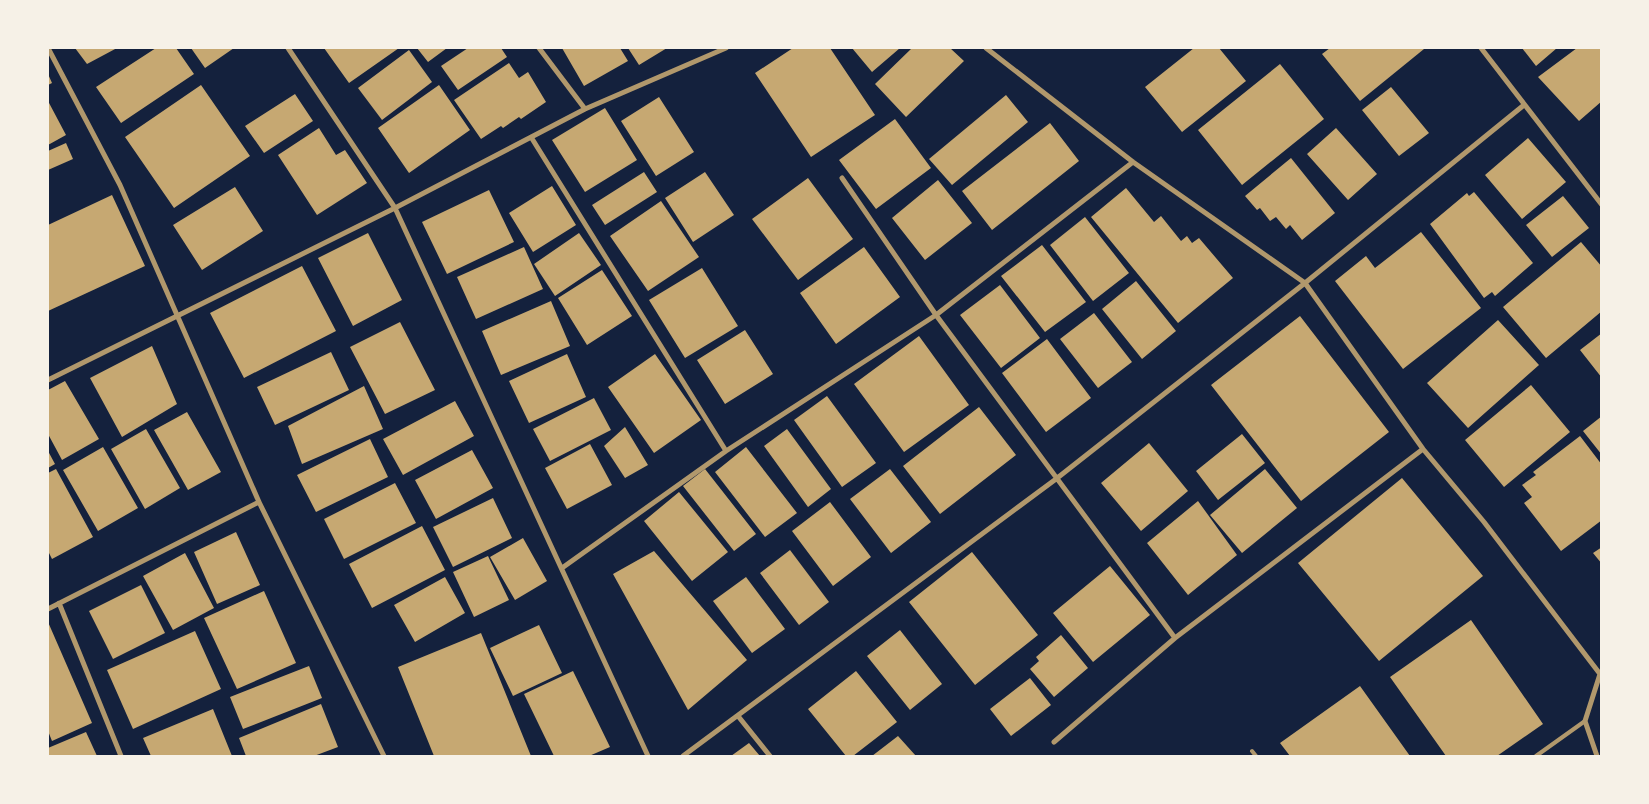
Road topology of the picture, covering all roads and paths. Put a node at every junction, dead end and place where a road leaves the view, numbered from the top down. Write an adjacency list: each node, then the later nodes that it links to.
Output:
1 (48, 48): 16 (street)
2 (288, 48): 13 (street)
3 (539, 48): 8 (street)
4 (726, 48): 8 (street)
5 (986, 48): 10 (street)
6 (1481, 48): 7 (street)
7 (1524, 105): 12 (street); 14 (street)
8 (585, 109): 9 (street)
9 (531, 137): 13 (street); 19 (street)
10 (1133, 162): 14 (street); 15 (street)
11 (842, 178): 15 (street)
12 (1602, 205)
13 (394, 208): 16 (street); 22 (street)
14 (1305, 283): 18 (street); 20 (street)
15 (936, 315): 19 (street); 20 (street)
16 (179, 316): 17 (street); 21 (street)
17 (48, 380)
18 (1424, 449): 25 (street); 26 (street)
19 (726, 451): 22 (street)
20 (1056, 479): 25 (street); 27 (street)
21 (259, 502): 23 (street); 32 (street)
22 (562, 568): 33 (street)
23 (60, 603): 24 (street); 31 (street)
24 (48, 609)
25 (1175, 638): 29 (street)
26 (1601, 672): 28 (street)
27 (738, 716): 34 (street); 35 (street)
28 (1585, 721): 37 (lane); 38 (street)
29 (1054, 742)
30 (1252, 750): 36 (lane)
31 (121, 756)
32 (384, 756)
33 (648, 756)
34 (683, 756)
35 (770, 756)
36 (1256, 756)
37 (1536, 756)
38 (1597, 756)

